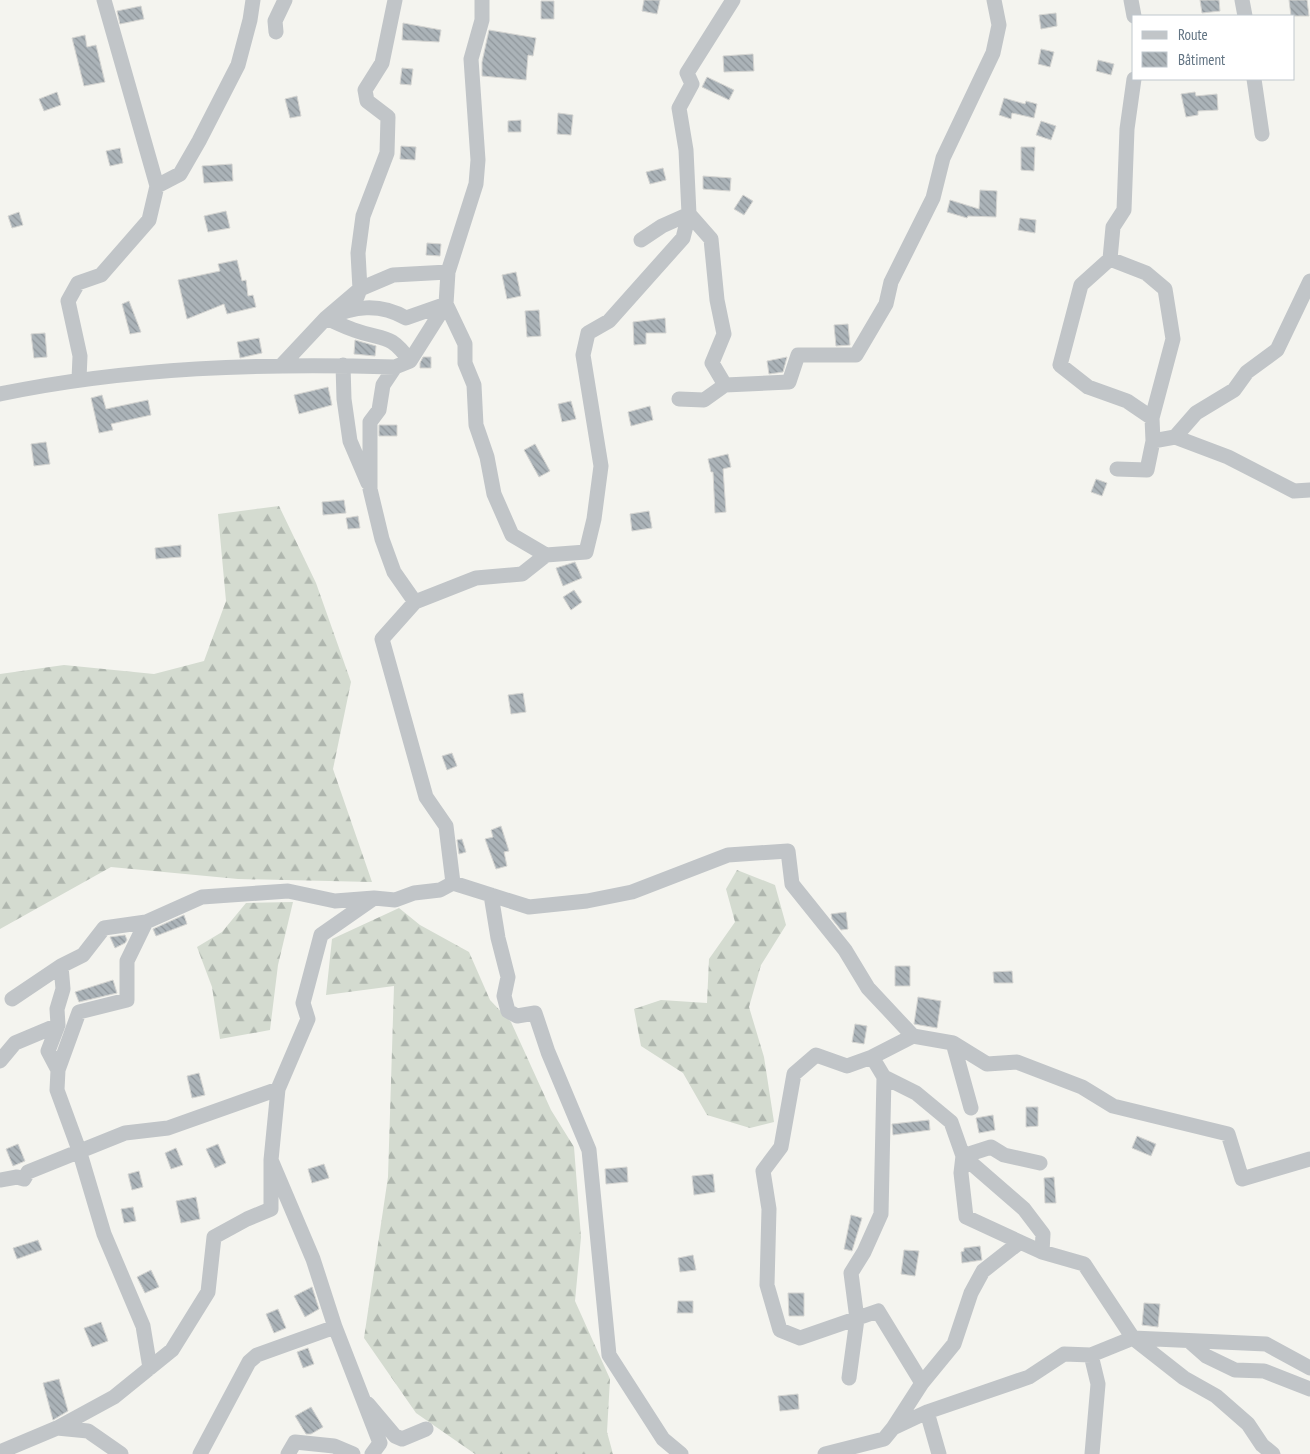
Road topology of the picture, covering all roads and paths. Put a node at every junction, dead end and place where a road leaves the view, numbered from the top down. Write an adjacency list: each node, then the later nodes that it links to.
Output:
1 (104, 0): 16 (street)
2 (252, 0): 16 (street)
3 (285, 0): 12 (street)
4 (395, 0): 22 (street)
5 (482, 0): 20 (street)
6 (733, 0): 17 (street)
7 (994, 0): 31 (street)
8 (1131, 0): 10 (street)
9 (1242, 0): 11 (street)
10 (1134, 15)
11 (1245, 15)
12 (276, 32)
13 (1134, 80): 19 (street)
14 (1254, 80): 15 (street)
15 (1262, 134)
16 (157, 186): 30 (street)
17 (689, 214): 18 (street); 31 (street); 40 (street)
18 (641, 240)
19 (1110, 259): 34 (street); 34 (street)
20 (448, 272): 22 (street); 23 (street)
21 (1310, 280): 35 (street)
22 (360, 289): 24 (street); 25 (street)
23 (446, 304): 24 (street); 26 (street); 40 (street)
24 (352, 308): 25 (street)
25 (326, 318): 26 (street); 28 (street)
26 (410, 361): 29 (street)
27 (343, 365): 28 (street); 29 (street); 38 (street)
28 (281, 366): 30 (street)
29 (395, 367): 38 (street)
30 (80, 379): 32 (street)
31 (725, 385): 33 (street)
32 (0, 394)
33 (679, 399)
34 (1152, 418): 36 (street)
35 (1175, 437): 36 (street); 39 (street)
36 (1153, 441): 37 (street)
37 (1117, 469)
38 (370, 489): 41 (street)
39 (1310, 490)
40 (546, 555): 41 (street)
41 (415, 602): 42 (street)
42 (453, 883): 43 (street); 44 (street)
43 (491, 895): 49 (street); 86 (street)
44 (374, 898): 45 (street); 55 (street)
45 (146, 922): 46 (street); 53 (street)
46 (61, 966): 47 (street); 48 (street)
47 (12, 999)
48 (58, 1025): 52 (street); 53 (street)
49 (913, 1036): 50 (street); 51 (street)
50 (953, 1044): 56 (street); 59 (street)
51 (872, 1057): 54 (street); 65 (street)
52 (0, 1061)
53 (58, 1070): 57 (street)
54 (884, 1077): 58 (street); 65 (street)
55 (278, 1089): 57 (street); 60 (street)
56 (971, 1108)
57 (79, 1150): 62 (street); 70 (street)
58 (963, 1156): 61 (street); 63 (street); 64 (street)
59 (1310, 1159)
60 (271, 1160): 66 (street); 70 (street)
61 (1040, 1163)
62 (0, 1180)
63 (1020, 1242): 64 (street); 73 (street)
64 (1042, 1252): 67 (street)
65 (857, 1319): 72 (street); 73 (street)
66 (335, 1327): 75 (street); 82 (street)
67 (1133, 1338): 68 (street); 69 (street); 90 (street)
68 (1189, 1341): 71 (street); 74 (street)
69 (1091, 1355): 76 (street); 89 (street)
70 (150, 1368): 77 (street)
71 (1310, 1368)
72 (850, 1378)
73 (922, 1383): 78 (street)
74 (1310, 1390)
75 (363, 1398): 79 (street); 85 (street)
76 (927, 1412): 78 (street); 88 (street)
77 (57, 1428): 80 (street); 81 (street)
78 (893, 1428): 87 (street)
79 (426, 1429)
80 (0, 1452)
81 (121, 1454)
82 (200, 1454)
83 (288, 1454): 84 (street)
84 (352, 1454)
85 (372, 1454)
86 (681, 1454)
87 (825, 1454)
88 (939, 1454)
89 (1092, 1454)
90 (1273, 1454)

